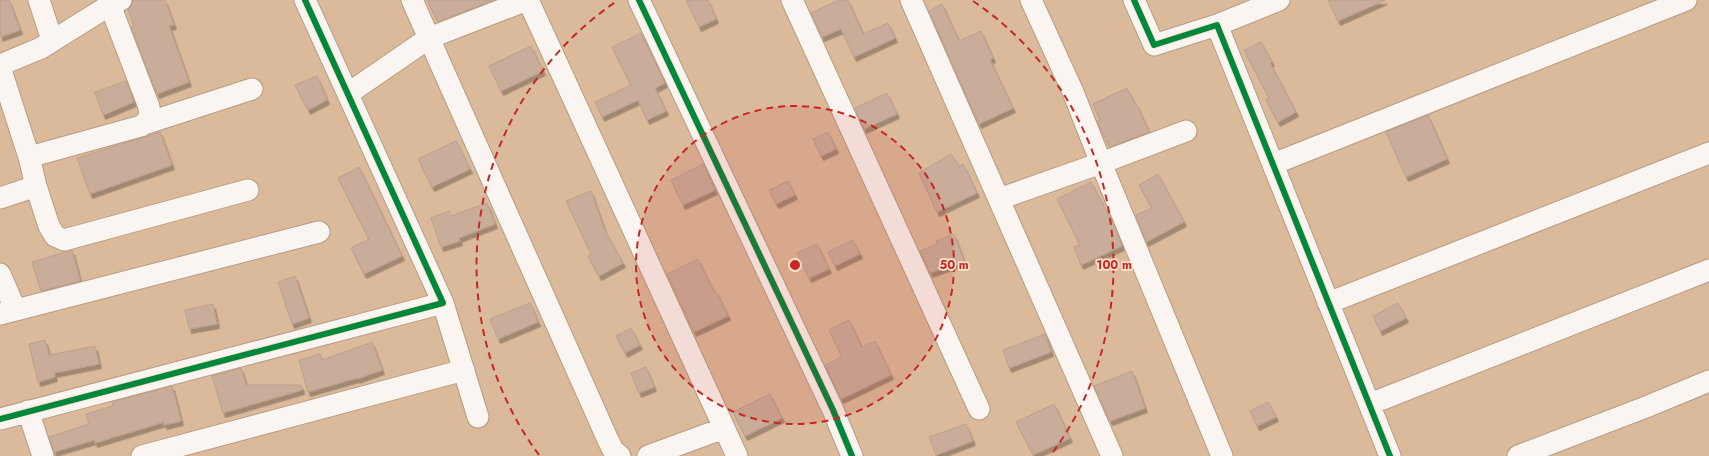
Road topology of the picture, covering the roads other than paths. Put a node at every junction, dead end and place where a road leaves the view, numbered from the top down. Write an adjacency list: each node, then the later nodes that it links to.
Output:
1 (39, 0): 15 (street)
2 (305, 0): 18 (street)
3 (412, 0): 14 (street)
4 (527, 0): 14 (street); 42 (street)
5 (639, 0): 48 (street)
6 (792, 0): 38 (street)
7 (911, 0): 28 (street)
8 (1031, 0): 23 (street)
9 (1134, 0): 13 (street)
10 (1279, 0): 13 (street)
11 (1686, 0): 24 (street)
12 (116, 2): 15 (street); 19 (street)
13 (1217, 25): 24 (street)
14 (429, 38): 18 (street); 45 (street)
15 (52, 40): 16 (street)
16 (0, 66): 22 (street)
17 (252, 89): 19 (street)
18 (349, 93): 33 (street)
19 (144, 124): 22 (street)
20 (1186, 131): 23 (street)
21 (1709, 153): 32 (street)
22 (29, 157): 25 (street)
23 (1101, 163): 28 (street); 50 (street)
24 (1273, 164): 32 (street)
25 (36, 186): 26 (street); 27 (street)
26 (248, 190)
27 (0, 198)
28 (1000, 199): 49 (street)
29 (319, 232): 34 (street)
30 (1709, 270): 37 (street)
31 (0, 274): 34 (street)
32 (1328, 302): 37 (street)
33 (443, 303): 35 (street); 39 (street)
34 (7, 311)
35 (464, 370): 40 (street); 44 (street)
36 (1709, 381): 52 (street)
37 (1370, 404): 51 (street)
38 (979, 409)
39 (28, 411): 41 (street); 43 (street)
40 (478, 416)
41 (0, 419)
42 (724, 428): 46 (street); 47 (street)
43 (44, 456)
44 (142, 456)
45 (620, 456)
46 (648, 456)
47 (737, 456)
48 (852, 456)
49 (1112, 456)
50 (1222, 456)
51 (1390, 456)
52 (1518, 456)

